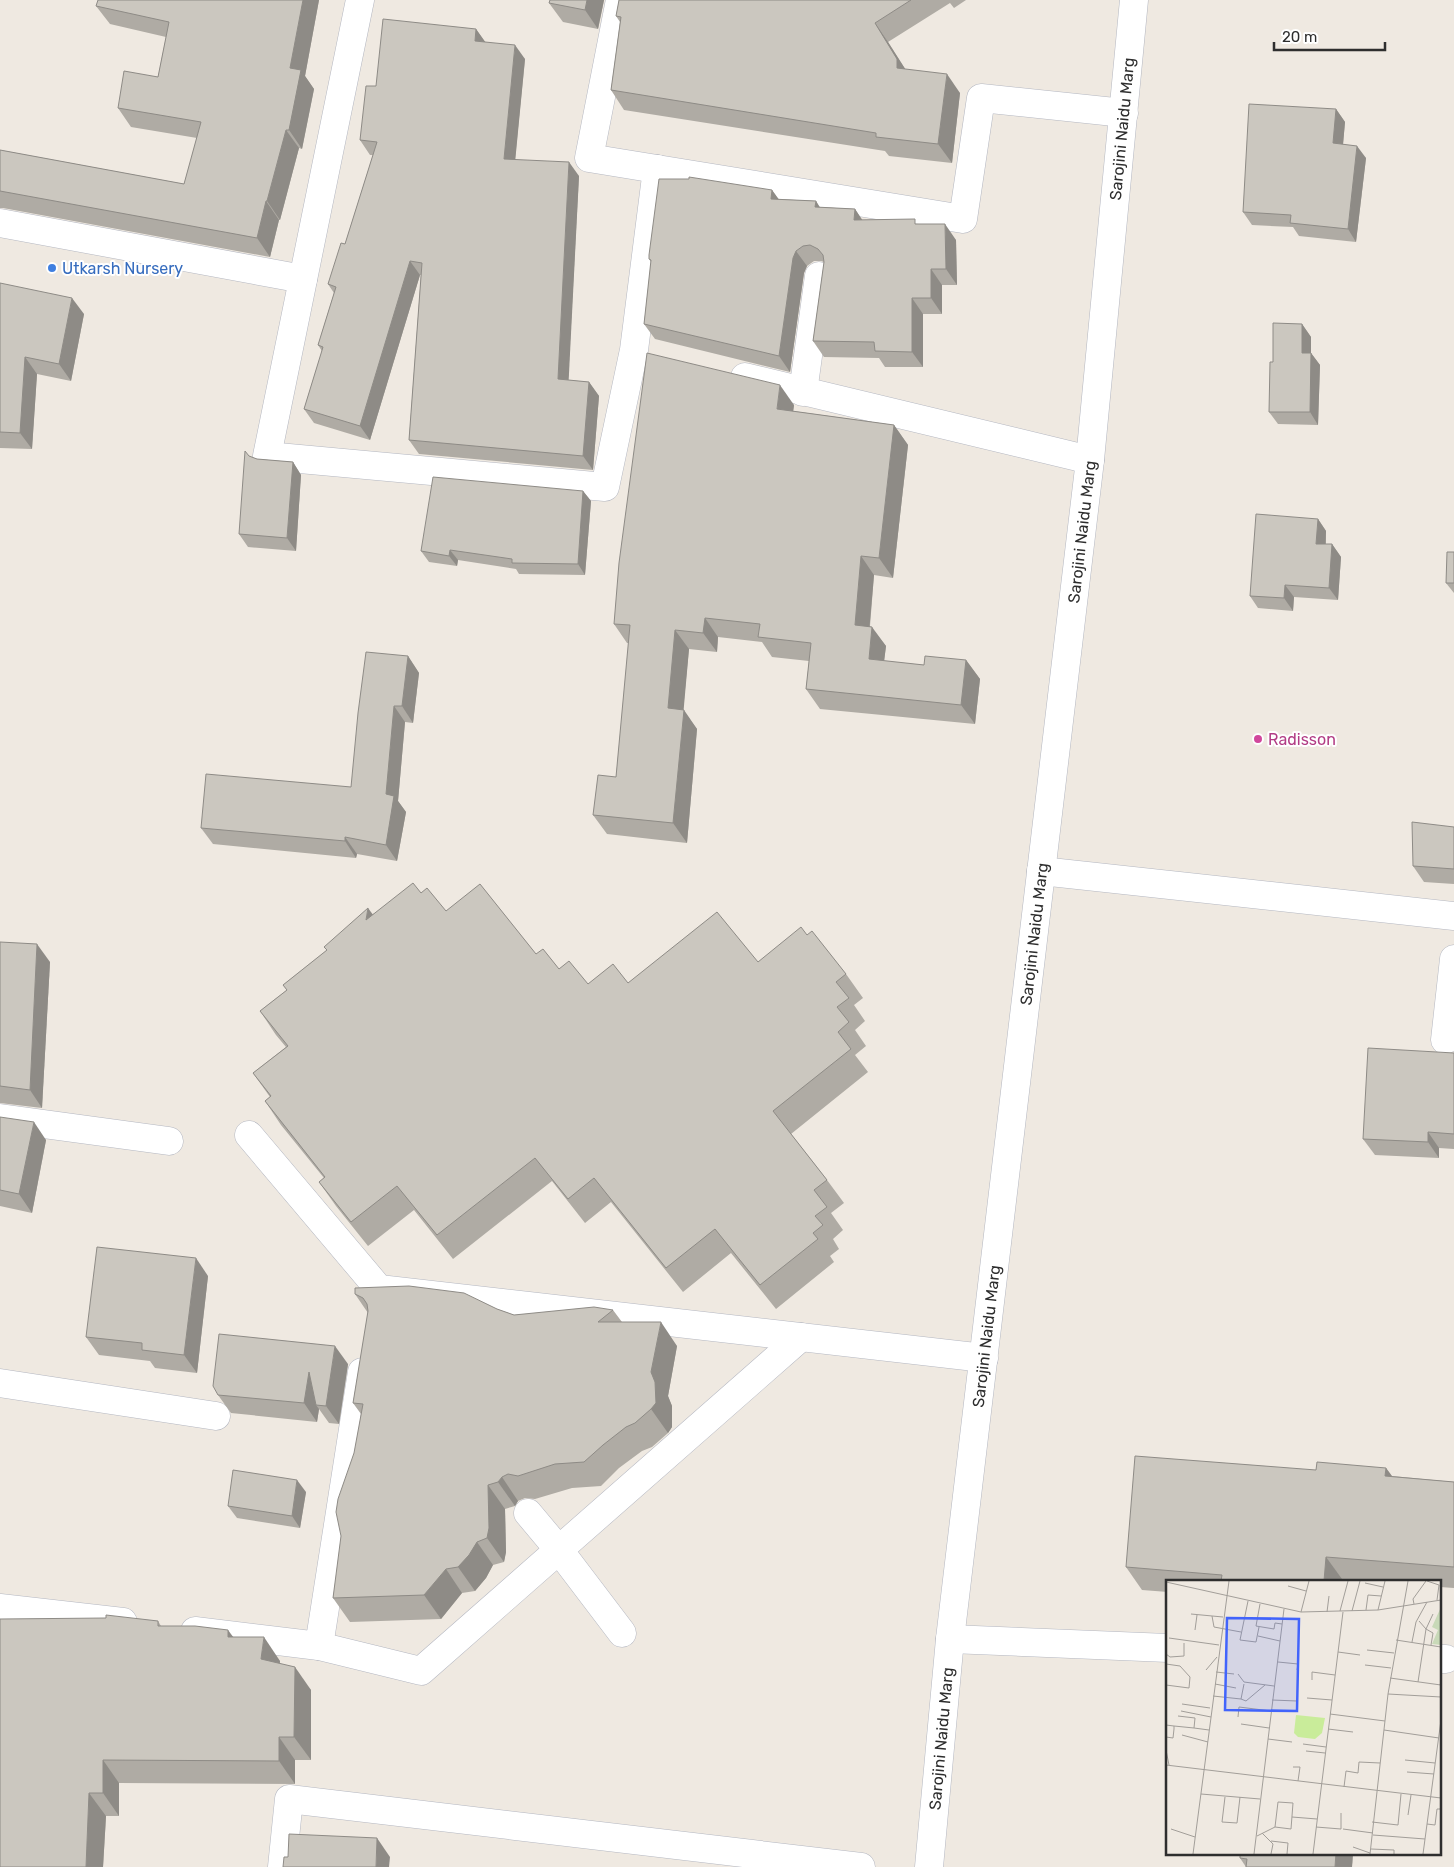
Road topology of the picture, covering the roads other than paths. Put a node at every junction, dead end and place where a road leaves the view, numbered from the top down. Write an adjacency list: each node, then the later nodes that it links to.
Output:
1 (360, 0): 8 (street)
2 (620, 0): 5 (street)
3 (1134, 0): 4 (street, Sarojini Naidu Marg)
4 (1124, 113): 5 (street); 13 (street, Sarojini Naidu Marg)
5 (658, 169): 9 (street)
6 (0, 223): 8 (street)
7 (819, 276): 12 (street)
8 (303, 279): 9 (street)
9 (634, 350): 10 (street)
10 (662, 357)
11 (718, 371): 12 (street)
12 (803, 392): 13 (street)
13 (1090, 460): 14 (street, Sarojini Naidu Marg)
14 (1041, 871): 15 (street); 23 (street, Sarojini Naidu Marg)
15 (1454, 916)
16 (1454, 959): 17 (street)
17 (1445, 1040)
18 (0, 1118): 20 (street)
19 (249, 1135): 21 (street)
20 (169, 1141)
21 (801, 1337): 23 (street); 27 (street)
22 (366, 1352): 33 (street)
23 (984, 1358): 32 (street, Sarojini Naidu Marg)
24 (0, 1383): 25 (street)
25 (216, 1416)
26 (528, 1513): 27 (street)
27 (559, 1550): 31 (street); 33 (street)
28 (0, 1608): 29 (street)
29 (145, 1625)
30 (174, 1628): 33 (street)
31 (622, 1633)
32 (950, 1639): 34 (street); 37 (street, Sarojini Naidu Marg)
33 (319, 1646)
34 (1166, 1648)
35 (282, 1867): 36 (street)
36 (861, 1867)
37 (929, 1867)

